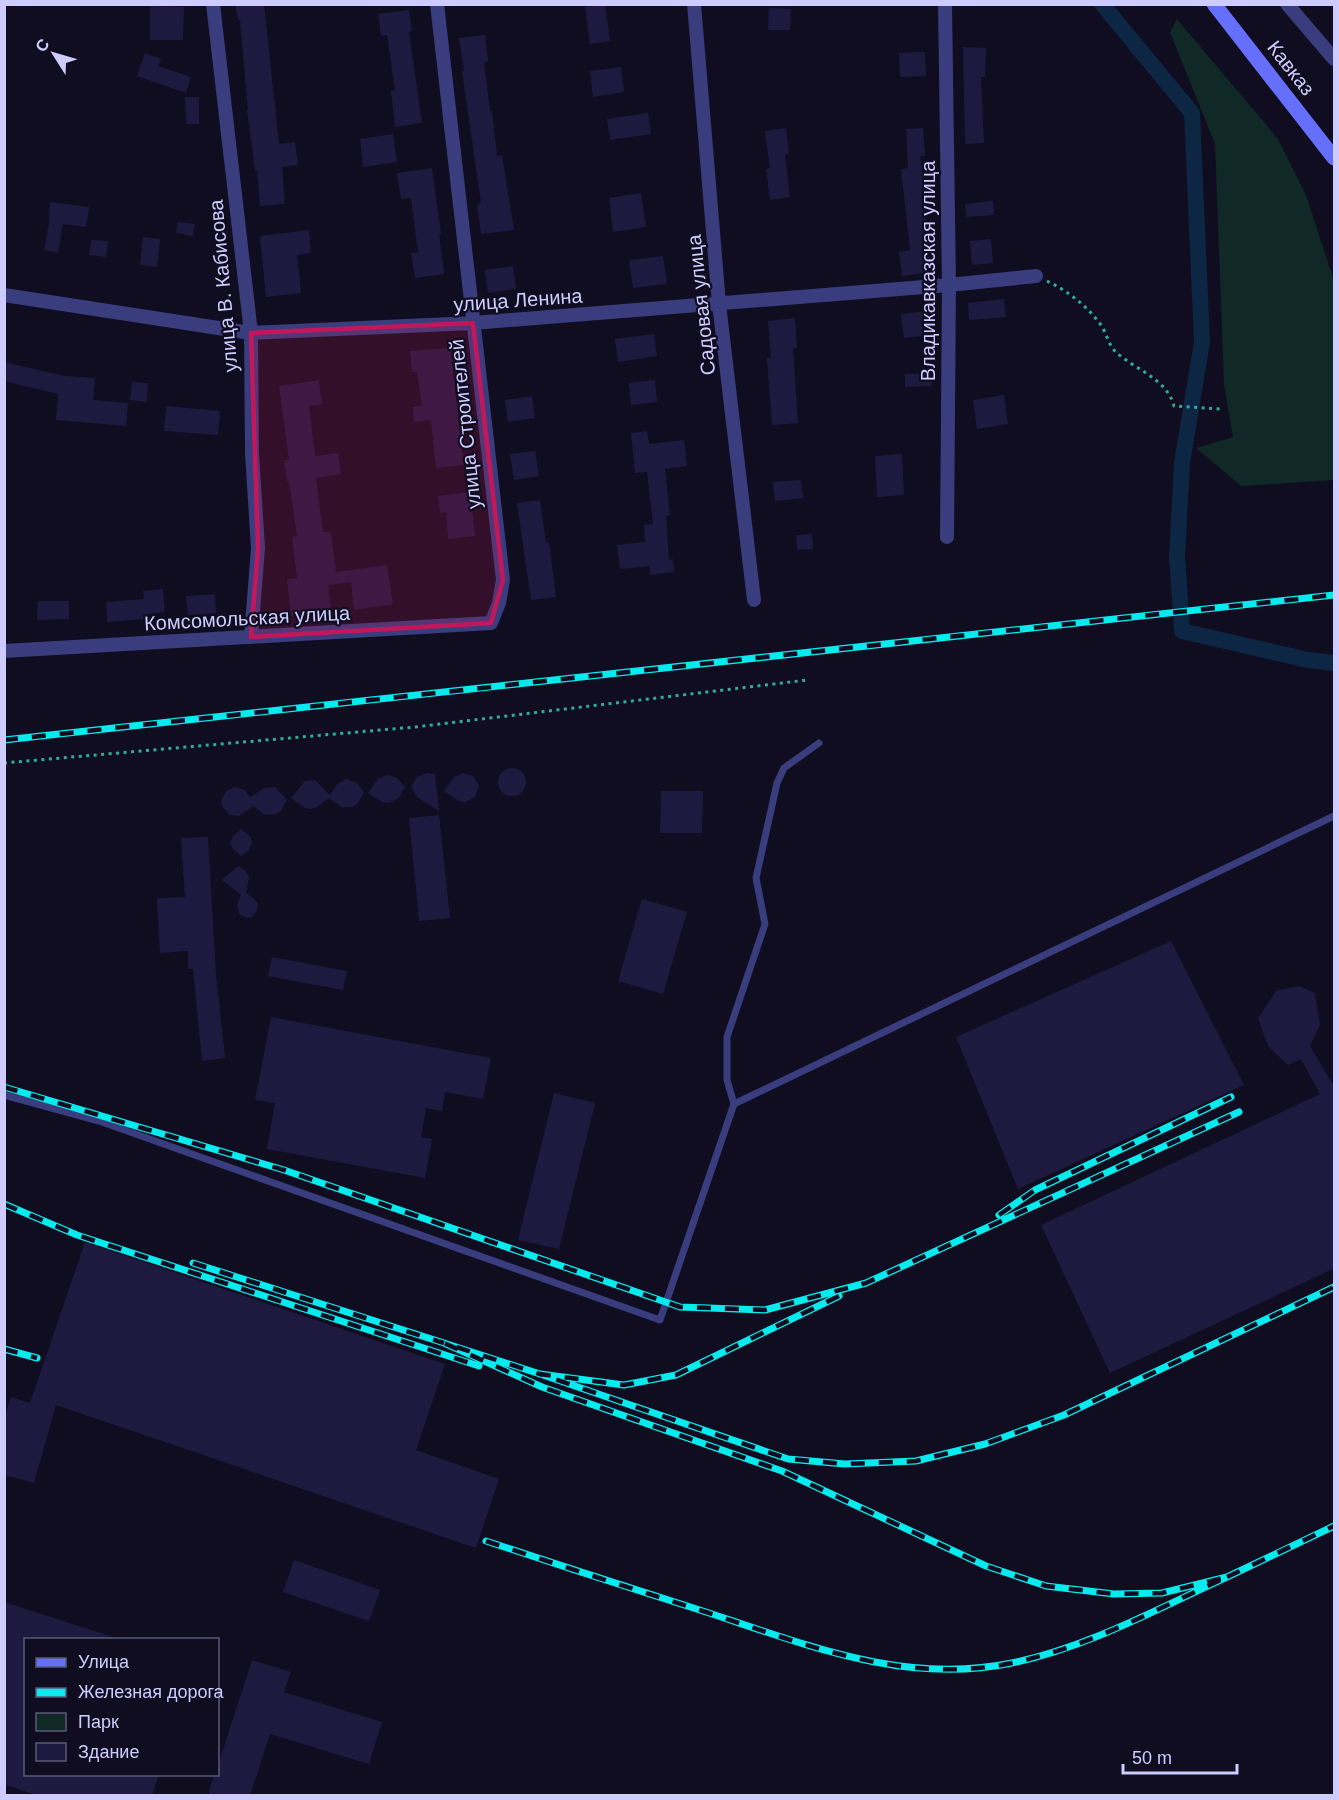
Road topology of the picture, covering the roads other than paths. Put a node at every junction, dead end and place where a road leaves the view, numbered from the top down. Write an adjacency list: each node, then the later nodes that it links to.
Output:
1 (213, 4): 14 (street, улица В. Кабисова)
2 (437, 4): 13 (street, улица Строителей)
3 (694, 4): 12 (street, Садовая улица)
4 (945, 4): 10 (street, Владикавказская улица)
5 (1214, 4): 8 (main road, Кавказ)
6 (1287, 4): 7 (street)
7 (1335, 59)
8 (1335, 158)
9 (1036, 276): 10 (street, улица Ленина)
10 (949, 285): 12 (street, улица Ленина); 15 (street, Владикавказская улица)
11 (4, 295): 14 (street, улица Ленина)
12 (719, 304): 13 (street, улица Ленина); 16 (street, Садовая улица)
13 (474, 323): 14 (street, улица Ленина); 17 (street, улица Строителей)
14 (251, 333): 18 (street, улица В. Кабисова)
15 (947, 537)
16 (754, 600)
17 (491, 623): 18 (street, Комсомольская улица)
18 (251, 637): 19 (street, Комсомольская улица)
19 (4, 651)
20 (819, 743): 23 (lane)
21 (1335, 816): 23 (lane)
22 (4, 1095): 23 (lane)
23 (734, 1104)

